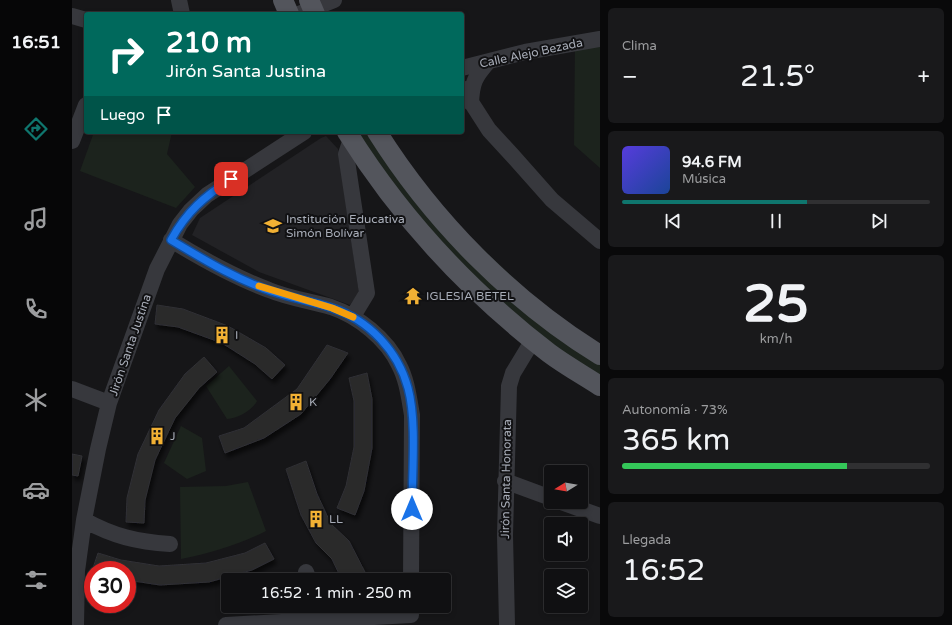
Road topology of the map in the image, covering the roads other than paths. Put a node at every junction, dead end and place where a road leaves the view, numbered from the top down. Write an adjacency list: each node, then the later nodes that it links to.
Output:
1 (178, 0): 5 (street)
2 (283, 0): 6 (main road)
3 (334, 0): 4 (street)
4 (309, 9)
5 (181, 12)
6 (288, 12)
7 (72, 16): 8 (street)
8 (84, 19)
9 (600, 39): 10 (street, Calle Alejo Bezada)
10 (488, 62): 11 (street, Calle Alejo Bezada); 13 (street)
11 (464, 68)
12 (464, 91): 13 (street)
13 (471, 103): 20 (street)
14 (84, 110): 18 (street)
15 (301, 134): 19 (street, Jirón Santa Justina)
16 (377, 134): 23 (main road)
17 (349, 135): 21 (street); 22 (main road)
18 (72, 141)
19 (171, 240): 21 (street); 26 (street, Jirón Santa Justina)
20 (600, 241)
21 (352, 316): 33 (street)
22 (533, 340): 24 (main road); 27 (street, Jirón Santa Honorata)
23 (600, 356)
24 (600, 386)
25 (72, 389): 26 (street)
26 (109, 403): 31 (street, Jirón Santa Justina)
27 (505, 481): 28 (street); 38 (street, Jirón Santa Honorata)
28 (544, 495)
29 (580, 509): 30 (street)
30 (600, 516)
31 (84, 520): 32 (street); 36 (street, Jirón Santa Justina)
32 (170, 544)
33 (411, 573)
34 (320, 613): 35 (street); 37 (street)
35 (411, 615)
36 (76, 625)
37 (226, 625)
38 (507, 625)

